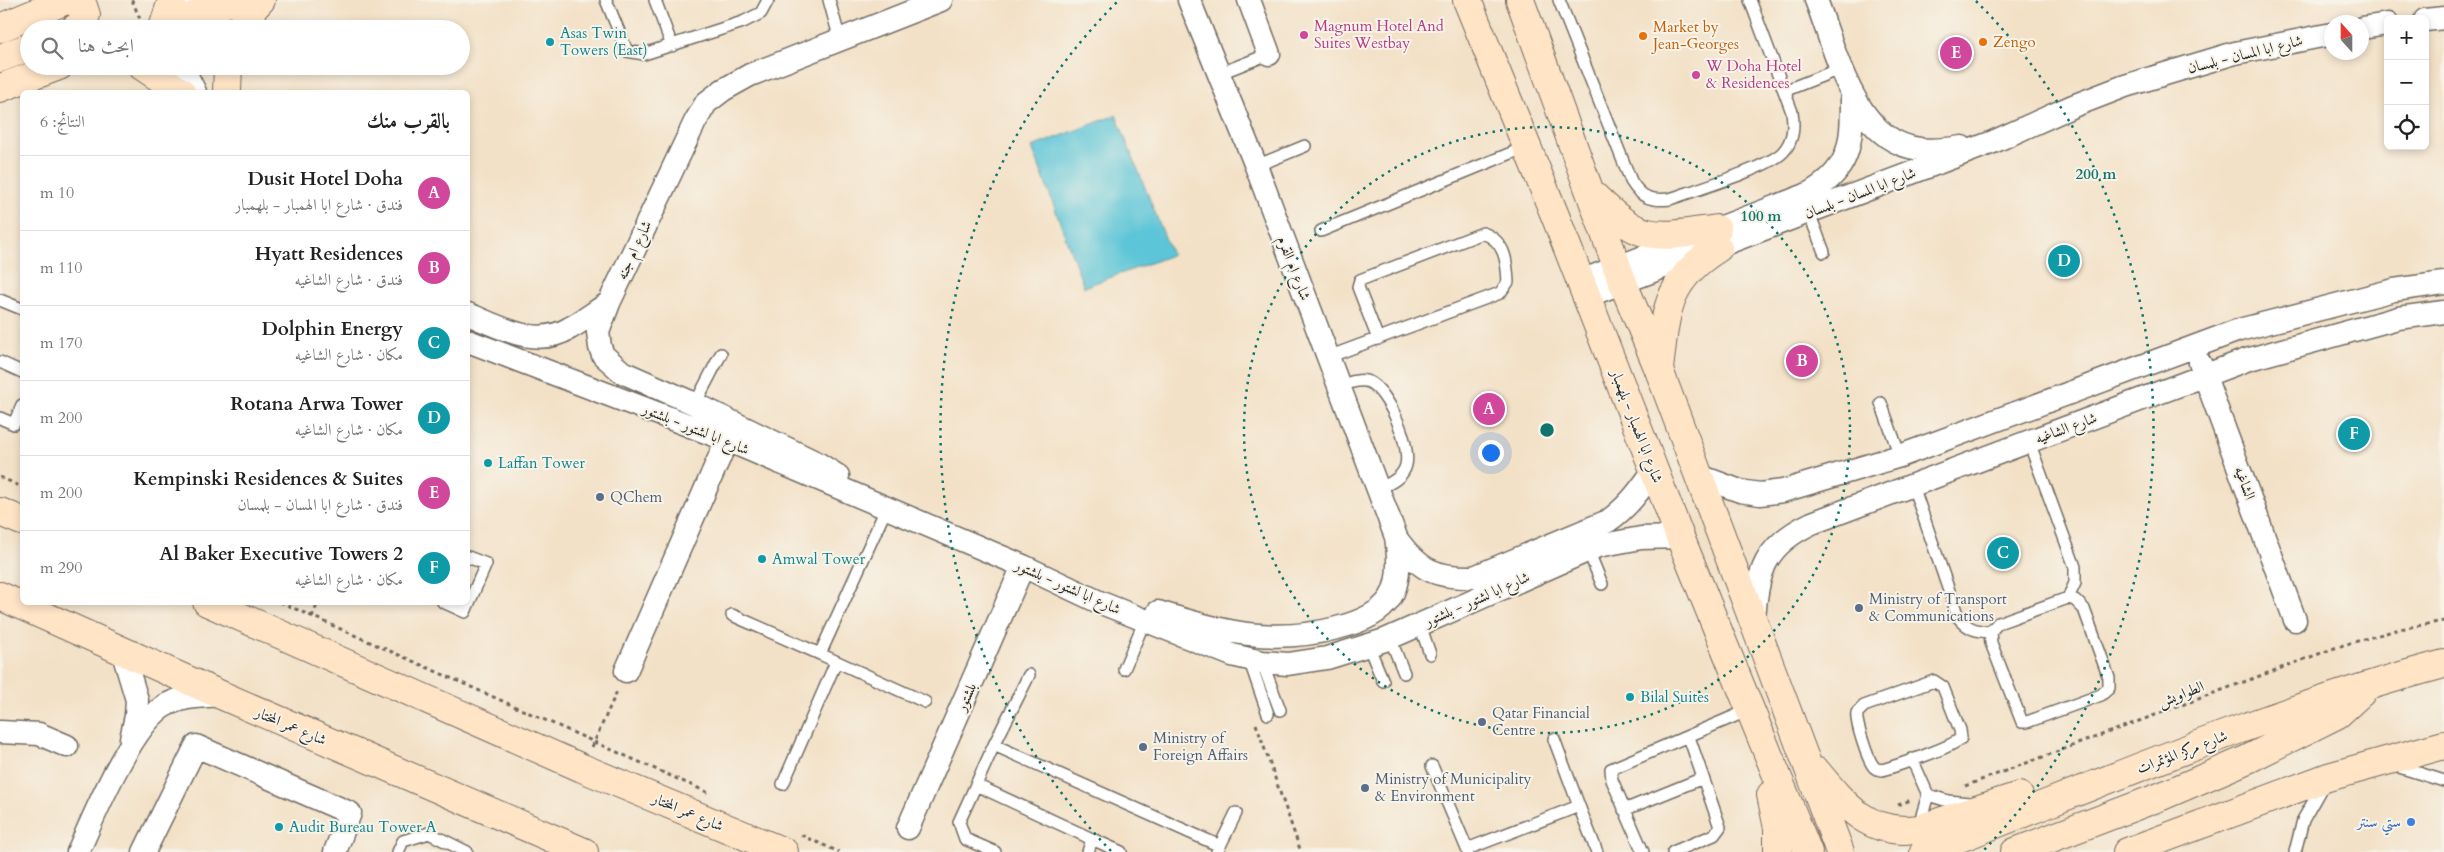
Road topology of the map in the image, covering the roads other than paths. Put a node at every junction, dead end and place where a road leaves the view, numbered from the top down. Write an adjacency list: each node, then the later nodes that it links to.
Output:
1 (66, 0): 27 (street)
2 (70, 0): 20 (street)
3 (172, 0): 21 (street)
4 (234, 0): 18 (street)
5 (261, 0): 23 (street)
6 (606, 0): 30 (lane)
7 (655, 0): 30 (lane)
8 (768, 0): 30 (lane)
9 (829, 0): 29 (lane)
10 (941, 0): 29 (street, شارع ام جنه)
11 (1189, 0): 35 (street, شارع ام القرم)
12 (1249, 0): 32 (street)
13 (1467, 0): 50 (street, شارع ابا الهمبار - بلهمبار)
14 (1520, 0): 52 (street)
15 (1559, 0): 46 (lane)
16 (1750, 0): 46 (lane)
17 (1816, 0): 34 (street, شارع ابا المسان - بلمسان)
18 (196, 15): 22 (street)
19 (2444, 18): 24 (street)
20 (84, 20)
21 (161, 20)
22 (180, 20)
23 (244, 20)
24 (2429, 20)
25 (2384, 25): 26 (street)
26 (2369, 27)
27 (0, 28)
28 (2324, 36): 48 (street, شارع ابا المسان - بلمسان)
29 (840, 40): 62 (street, شارع ام جنه)
30 (672, 46)
31 (20, 50): 33 (street)
32 (1269, 54): 35 (lane)
33 (0, 58)
34 (1842, 68): 46 (lane); 47 (street, شارع ابا المسان - بلمسان)
35 (1218, 74): 51 (street, شارع ام القرم)
36 (35, 75): 41 (street)
37 (156, 75): 42 (street)
38 (186, 75): 43 (street)
39 (219, 75): 44 (street)
40 (227, 75): 45 (street)
41 (0, 88)
42 (178, 90)
43 (193, 90)
44 (225, 90)
45 (226, 90)
46 (1784, 91)
47 (1852, 97): 48 (street, شارع ابا المسان - بلمسان); 55 (street, شارع ابا المسان - بلمسان)
48 (1993, 142): 53 (street, شارع ابا المسان - بلمسان)
49 (1305, 146): 51 (lane)
50 (1526, 147): 54 (lane); 59 (street, شارع ابا الهمبار - بلهمبار)
51 (1256, 166): 71 (street, شارع ام القرم)
52 (1589, 191): 55 (street); 57 (street)
53 (1809, 213): 55 (street, شارع ابا المسان - بلمسان); 56 (lane)
54 (1321, 231)
55 (1717, 238): 57 (street, شارع ابا المسان - بلمسان); 73 (street)
56 (1824, 252)
57 (1620, 275): 59 (street, شارع ابا المسان - بلمسان); 73 (street)
58 (2444, 283): 60 (street, شارع الشاغيه)
59 (1584, 289): 84 (street, شارع ابا الهمبار - بلهمبار)
60 (2382, 293): 66 (street); 69 (street, شارع الشاغيه)
61 (0, 300): 63 (lane)
62 (609, 303): 65 (street); 78 (street, شارع ام جنه)
63 (20, 309)
64 (2444, 312): 66 (street, شارع الشاغيه)
65 (470, 315)
66 (2388, 321): 75 (street, شارع الشاغيه)
67 (1378, 338): 67 (lane); 71 (lane)
68 (470, 342): 81 (street, شارع ابا لشتور - بلشتور)
69 (2194, 346): 75 (street, الشاغيه); 83 (street, شارع الشاغيه)
70 (721, 354): 78 (lane)
71 (1328, 357): 76 (street, شارع ام القرم)
72 (0, 362): 74 (lane)
73 (1659, 370): 85 (street)
74 (20, 371)
75 (2206, 376): 82 (street, شارع الشاغيه); 108 (street, الشاغيه)
76 (1339, 386): 87 (street, شارع ام القرم); 87 (lane)
77 (1881, 403): 83 (lane)
78 (695, 404): 88 (street, شارع ام جنه)
79 (20, 410): 80 (lane)
80 (0, 418)
81 (727, 440): 88 (street, شارع ابا لشتور - بلشتور); 121 (street)
82 (2029, 442): 86 (street, شارع الشاغيه); 98 (lane)
83 (1900, 456): 85 (street, شارع الشاغيه)
84 (1655, 470): 91 (street, شارع ام القرم); 92 (street, شارع ابا الهمبار - بلهمبار)
85 (1697, 475): 109 (street)
86 (1913, 486): 109 (street, شارع الشاغيه); 111 (lane)
87 (1378, 489): 91 (street, شارع ام القرم)
88 (879, 506): 95 (street, شارع ابا لشتور - بلشتور); 115 (lane)
89 (0, 512): 90 (street)
90 (20, 521)
91 (1396, 537): 100 (street, شارع ام القرم)
92 (1680, 537): 93 (street, شارع ابا لشتور - بلشتور); 129 (street, شارع ابا الهمبار - بلهمبار)
93 (1588, 550): 96 (lane); 110 (street, شارع ابا لشتور - بلشتور)
94 (470, 557): 99 (lane)
95 (1023, 566): 100 (street, شارع ابا لشتور - بلشتور); 154 (street, بلشتور)
96 (1602, 584)
97 (0, 596): 101 (street, شارع عمر المختار)
98 (2068, 598): 111 (lane); 111 (lane)
99 (470, 601)
100 (1099, 602): 107 (street, شارع ابا لشتور - بلشتور)
101 (20, 605)
102 (20, 605): 114 (street, شارع عمر المختار)
103 (214, 605): 165 (street, شارع عمر المختار)
104 (449, 605): 105 (lane)
105 (468, 605)
106 (732, 615): 115 (lane)
107 (1145, 620): 117 (street, شارع ابا لشتور - بلشتور); 120 (lane)
108 (2295, 620)
109 (1753, 624): 140 (street)
110 (1420, 625): 112 (street, شارع ابا لشتور - بلشتور); 116 (lane)
111 (1990, 632)
112 (1390, 638): 113 (street, شارع ابا لشتور - بلشتور); 122 (lane)
113 (1368, 645): 117 (street, شارع ابا لشتور - بلشتور); 124 (lane)
114 (122, 650): 126 (street, شارع عمر المختار); 134 (street)
115 (820, 654): 118 (lane)
116 (1430, 654)
117 (1255, 660): 128 (lane); 130 (lane)
118 (836, 662): 127 (lane); 147 (lane)
119 (2444, 664): 125 (street, شارع مركز المؤتمرات)
120 (1124, 669)
121 (626, 672)
122 (1404, 673)
123 (1029, 675): 136 (lane)
124 (1383, 681)
125 (2371, 683): 138 (street, شارع مركز المؤتمرات); 175 (street)
126 (221, 695): 134 (street); 164 (street, شارع عمر المختار)
127 (925, 702)
128 (1280, 710)
129 (1750, 710): 132 (lane); 143 (street, شارع ابا الهمبار - بلهمبار)
130 (1268, 714)
131 (0, 732): 135 (street)
132 (1689, 737): 145 (lane); 152 (lane)
133 (1554, 739): 151 (lane)
134 (130, 745): 157 (street)
135 (67, 746)
136 (994, 746): 148 (lane); 158 (lane)
137 (2444, 746): 141 (street)
138 (2181, 752): 150 (street); 156 (street, شارع مركز المؤتمرات)
139 (1912, 759): 139 (lane); 149 (lane)
140 (1806, 760): 156 (street); 174 (street)
141 (2382, 761): 144 (street); 146 (lane)
142 (1432, 766): 159 (lane)
143 (1772, 768): 172 (street); 173 (street, شارع ابا الهمبار - بلهمبار)
144 (2328, 777): 176 (street); 177 (lane)
145 (1703, 778): 152 (lane); 171 (lane)
146 (2444, 780)
147 (783, 784)
148 (976, 785): 155 (lane); 166 (lane)
149 (1928, 795): 150 (lane); 156 (lane)
150 (2006, 802): 156 (street)
151 (1579, 806): 159 (lane); 169 (lane)
152 (1624, 810): 170 (lane)
153 (1236, 813): 158 (lane)
154 (908, 828)
155 (1092, 839): 167 (lane); 168 (lane)
156 (1921, 840)
157 (86, 849)
158 (1218, 849)
159 (1467, 850)
160 (144, 852): 161 (street)
161 (335, 852)
162 (398, 852): 163 (lane)
163 (466, 852)
164 (584, 852)
165 (784, 852)
166 (996, 852)
167 (1088, 852)
168 (1121, 852)
169 (1596, 852)
170 (1643, 852)
171 (1673, 852)
172 (1778, 852)
173 (1808, 852)
174 (1840, 852)
175 (2015, 852)
176 (2127, 852)
177 (2295, 852)

